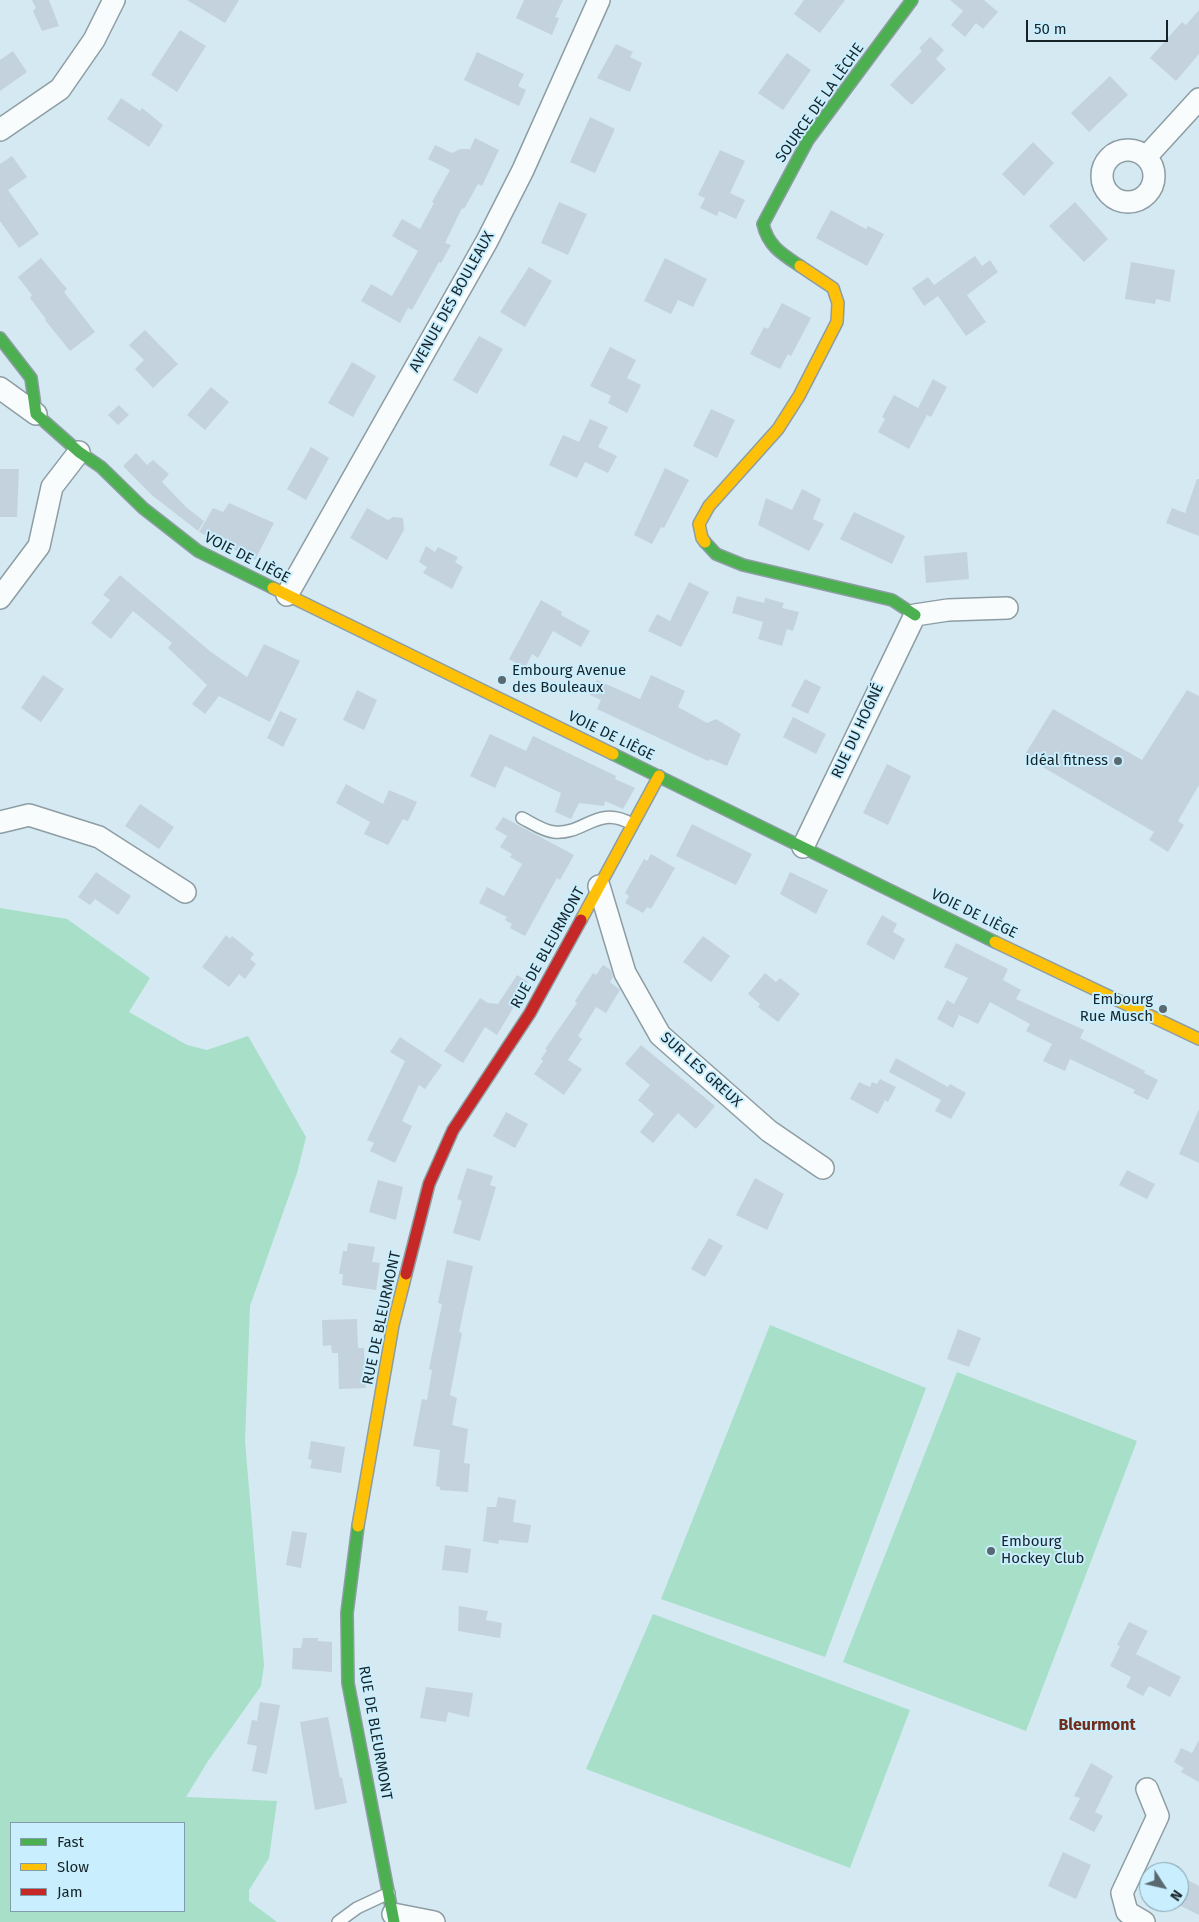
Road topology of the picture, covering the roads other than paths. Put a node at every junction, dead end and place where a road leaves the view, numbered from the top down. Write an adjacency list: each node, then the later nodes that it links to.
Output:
1 (114, 0): 5 (street)
2 (599, 0): 11 (street, AVENUE DES BOULEAUX)
3 (912, 0): 14 (street, SOURCE DE LA LÈCHE)
4 (1199, 99): 6 (street)
5 (0, 130)
6 (1146, 157)
7 (0, 338): 9 (street)
8 (0, 388): 9 (street)
9 (36, 414): 10 (street, VOIE DE LIÈGE)
10 (79, 452): 11 (street, VOIE DE LIÈGE); 12 (street)
11 (287, 595): 15 (street, VOIE DE LIÈGE)
12 (0, 598)
13 (1007, 608): 14 (street)
14 (915, 615): 19 (street, RUE DU HOGNÉ)
15 (659, 776): 18 (street, RUE DE BLEURMONT); 19 (street, VOIE DE LIÈGE)
16 (522, 818): 18 (lane)
17 (0, 822): 21 (street)
18 (632, 824): 20 (street, RUE DE BLEURMONT)
19 (803, 847): 22 (street, VOIE DE LIÈGE)
20 (600, 886): 23 (street, SUR LES GREUX); 25 (street, RUE DE BLEURMONT)
21 (185, 892)
22 (1199, 1040)
23 (823, 1168)
24 (1147, 1789): 29 (street)
25 (389, 1893): 26 (street, RUE DE BLEURMONT); 27 (lane)
26 (394, 1918): 28 (street)
27 (338, 1922)
28 (434, 1922)
29 (1144, 1922)

